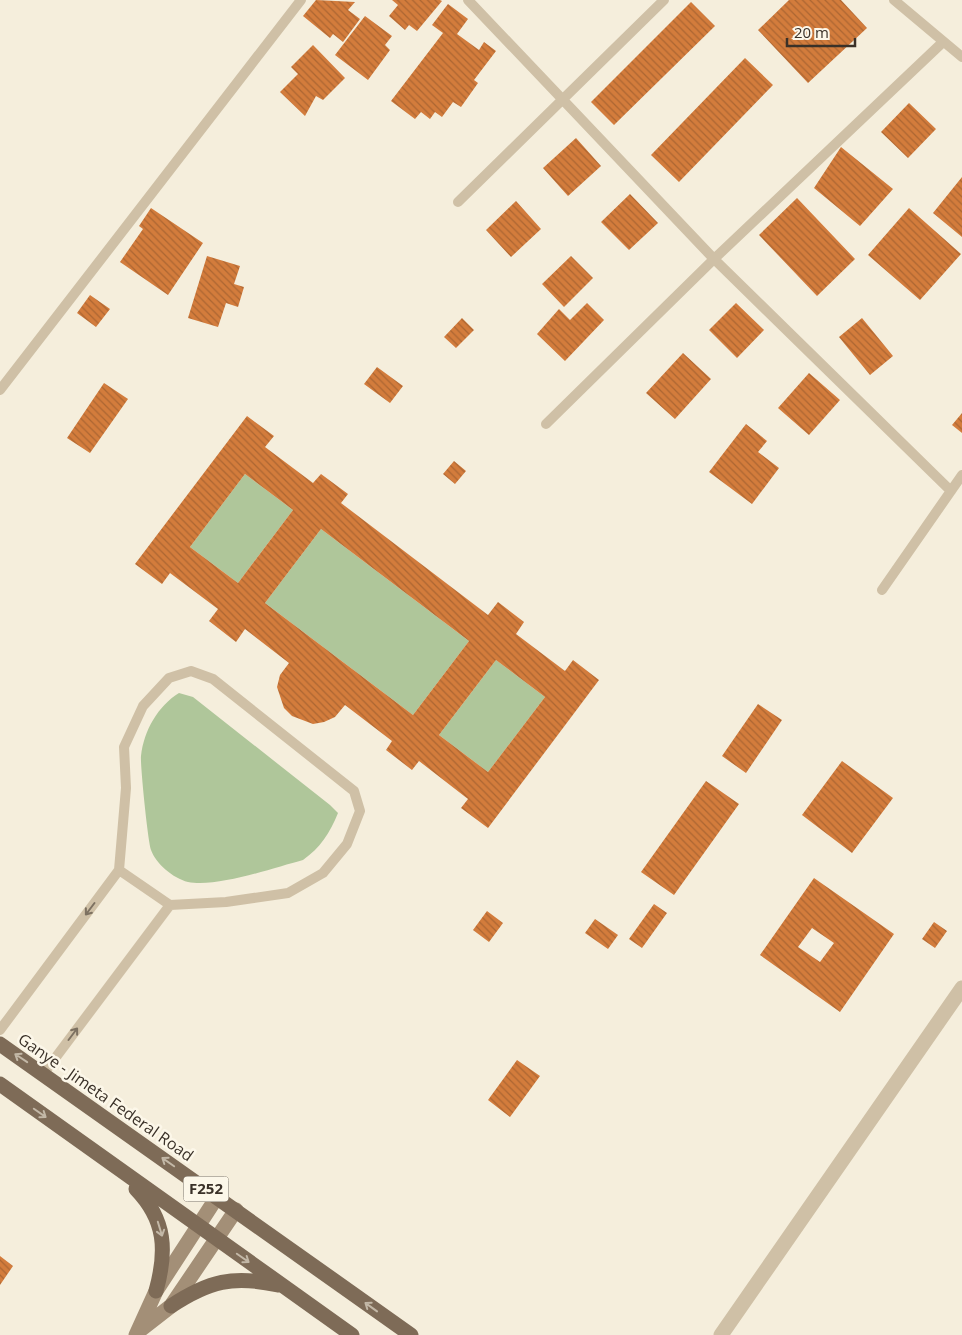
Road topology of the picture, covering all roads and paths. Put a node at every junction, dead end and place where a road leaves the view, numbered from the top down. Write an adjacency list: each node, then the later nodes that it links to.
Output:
1 (301, 0): 10 (lane)
2 (468, 0): 7 (lane)
3 (664, 0): 7 (lane)
4 (894, 0): 5 (lane)
5 (943, 42): 6 (lane); 9 (lane)
6 (962, 57)
7 (562, 100): 8 (lane); 9 (lane)
8 (458, 202)
9 (714, 260): 11 (lane); 13 (lane)
10 (0, 390)
11 (546, 424)
12 (962, 475): 13 (lane)
13 (951, 491): 14 (lane)
14 (882, 590)
15 (119, 870): 16 (lane); 16 (lane); 18 (lane, one-way to 18)
16 (170, 905): 20 (lane, one-way to 16)
17 (962, 988): 33 (street)
18 (0, 1030)
19 (0, 1044): 20 (main road, Ganye - Jimeta Federal Road / F252, one-way to 19)
20 (44, 1074): 23 (main road, Ganye - Jimeta Federal Road / F252, one-way to 20)
21 (0, 1084): 22 (main road, F252, one-way to 22)
22 (110, 1163): 25 (main road, F252); 28 (main road, one-way to 28)
23 (217, 1197): 24 (main road, Ganye - Jimeta Federal Road / F252); 25 (street)
24 (236, 1210): 26 (street); 32 (main road, Ganye - Jimeta Federal Road / F252, one-way to 24)
25 (198, 1225): 26 (main road, F252); 28 (street)
26 (217, 1239): 27 (main road, F252, one-way to 27); 29 (street)
27 (283, 1286): 29 (main road); 31 (main road, F252)
28 (156, 1292): 30 (street)
29 (171, 1306): 30 (street)
30 (138, 1333)
31 (352, 1335)
32 (411, 1335)
33 (721, 1335)

